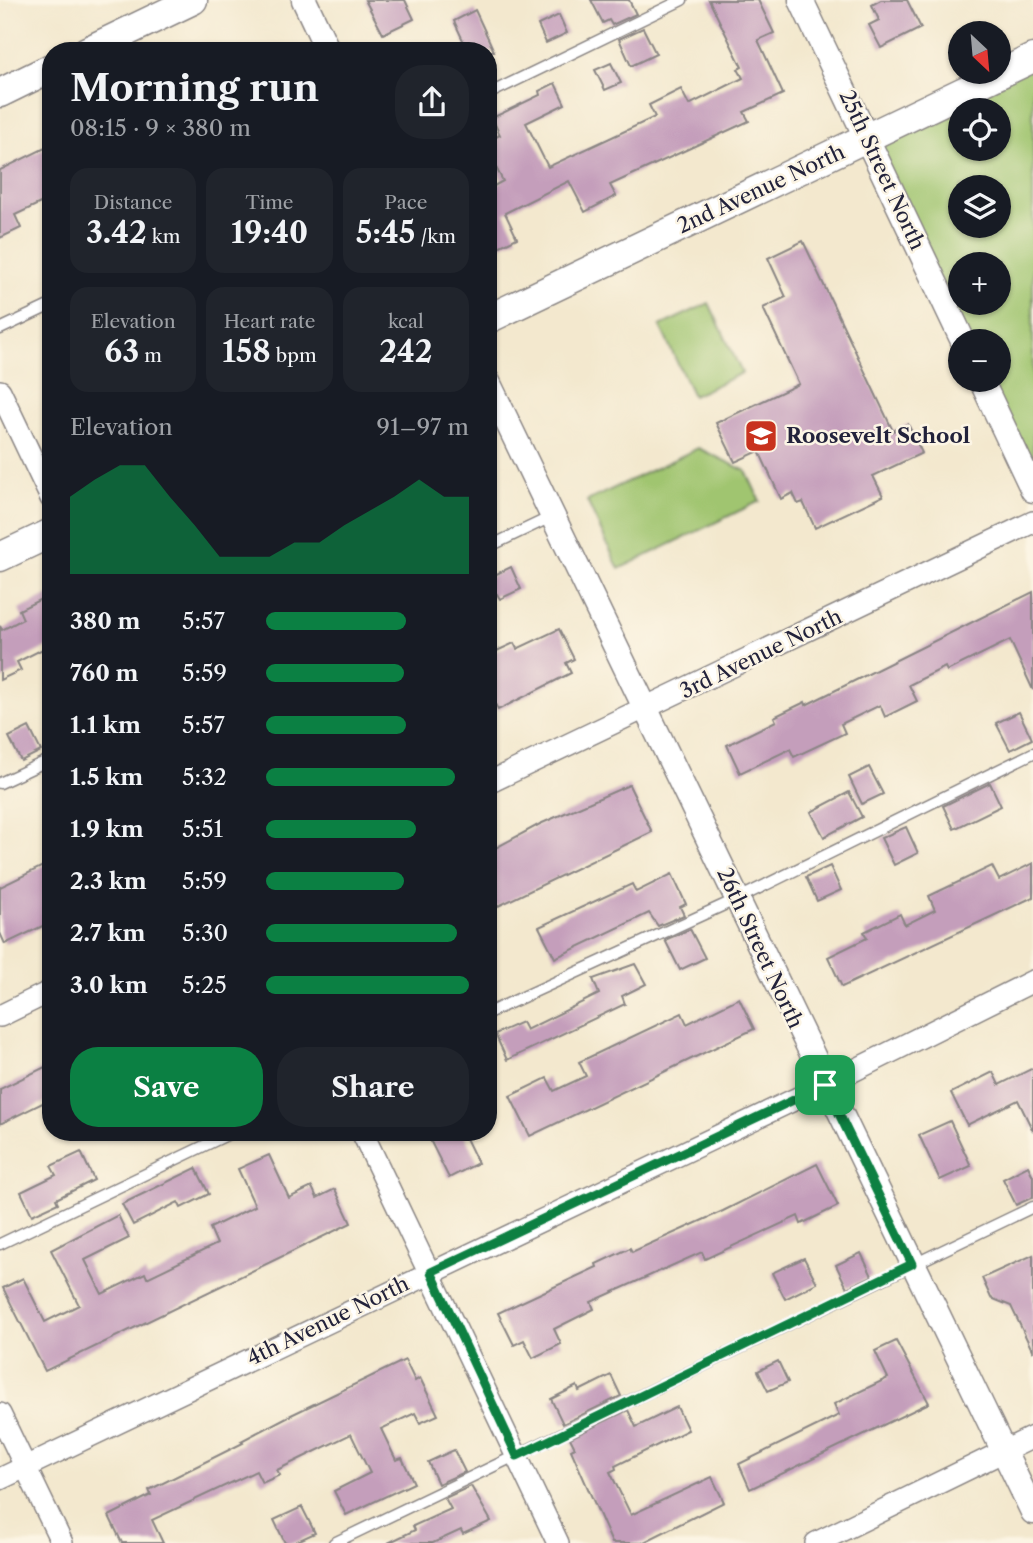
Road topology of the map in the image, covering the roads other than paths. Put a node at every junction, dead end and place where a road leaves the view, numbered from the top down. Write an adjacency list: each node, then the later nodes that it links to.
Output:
1 (193, 0): 5 (main road)
2 (304, 0): 6 (street)
3 (682, 0): 9 (lane)
4 (801, 0): 11 (street, 25th Street North)
5 (106, 42)
6 (324, 42)
7 (1033, 58): 11 (main road, 2nd Avenue North)
8 (42, 72): 10 (main road)
9 (497, 90)
10 (0, 93)
11 (867, 139): 13 (main road, 2nd Avenue North); 15 (street, 25th Street North)
12 (42, 309): 14 (lane)
13 (497, 315)
14 (0, 329)
15 (957, 329)
16 (0, 391): 19 (street)
17 (987, 392): 20 (street)
18 (497, 401): 21 (street, 26th Street North)
19 (42, 479)
20 (1033, 490)
21 (553, 516): 24 (lane); 26 (street, 26th Street North)
22 (1033, 522): 26 (street, 3rd Avenue North)
23 (42, 537): 25 (main road)
24 (497, 543)
25 (0, 557)
26 (646, 709): 29 (street, 3rd Avenue North); 31 (street, 26th Street North)
27 (1033, 753): 31 (lane)
28 (42, 763): 30 (lane)
29 (497, 779)
30 (0, 783)
31 (737, 899): 34 (lane); 36 (street, 26th Street North)
32 (1033, 981): 36 (street, 4th Avenue North)
33 (42, 995): 35 (street)
34 (497, 1009)
35 (0, 1016)
36 (825, 1085): 41 (street, 26th Street North); 42 (street, 4th Avenue North)
37 (214, 1141): 40 (lane)
38 (366, 1141): 42 (street)
39 (1033, 1207): 41 (lane)
40 (0, 1244)
41 (912, 1264): 45 (street, 26th Street North); 46 (lane)
42 (431, 1272): 46 (street); 47 (street, 4th Avenue North)
43 (0, 1414): 47 (street)
44 (1033, 1437): 45 (street)
45 (1003, 1451): 49 (street, 26th Street North); 53 (street)
46 (517, 1456): 51 (lane); 52 (street)
47 (26, 1466): 48 (street, 4th Avenue North); 50 (street)
48 (0, 1479)
49 (1033, 1512)
50 (62, 1543)
51 (334, 1543)
52 (558, 1543)
53 (816, 1543)

